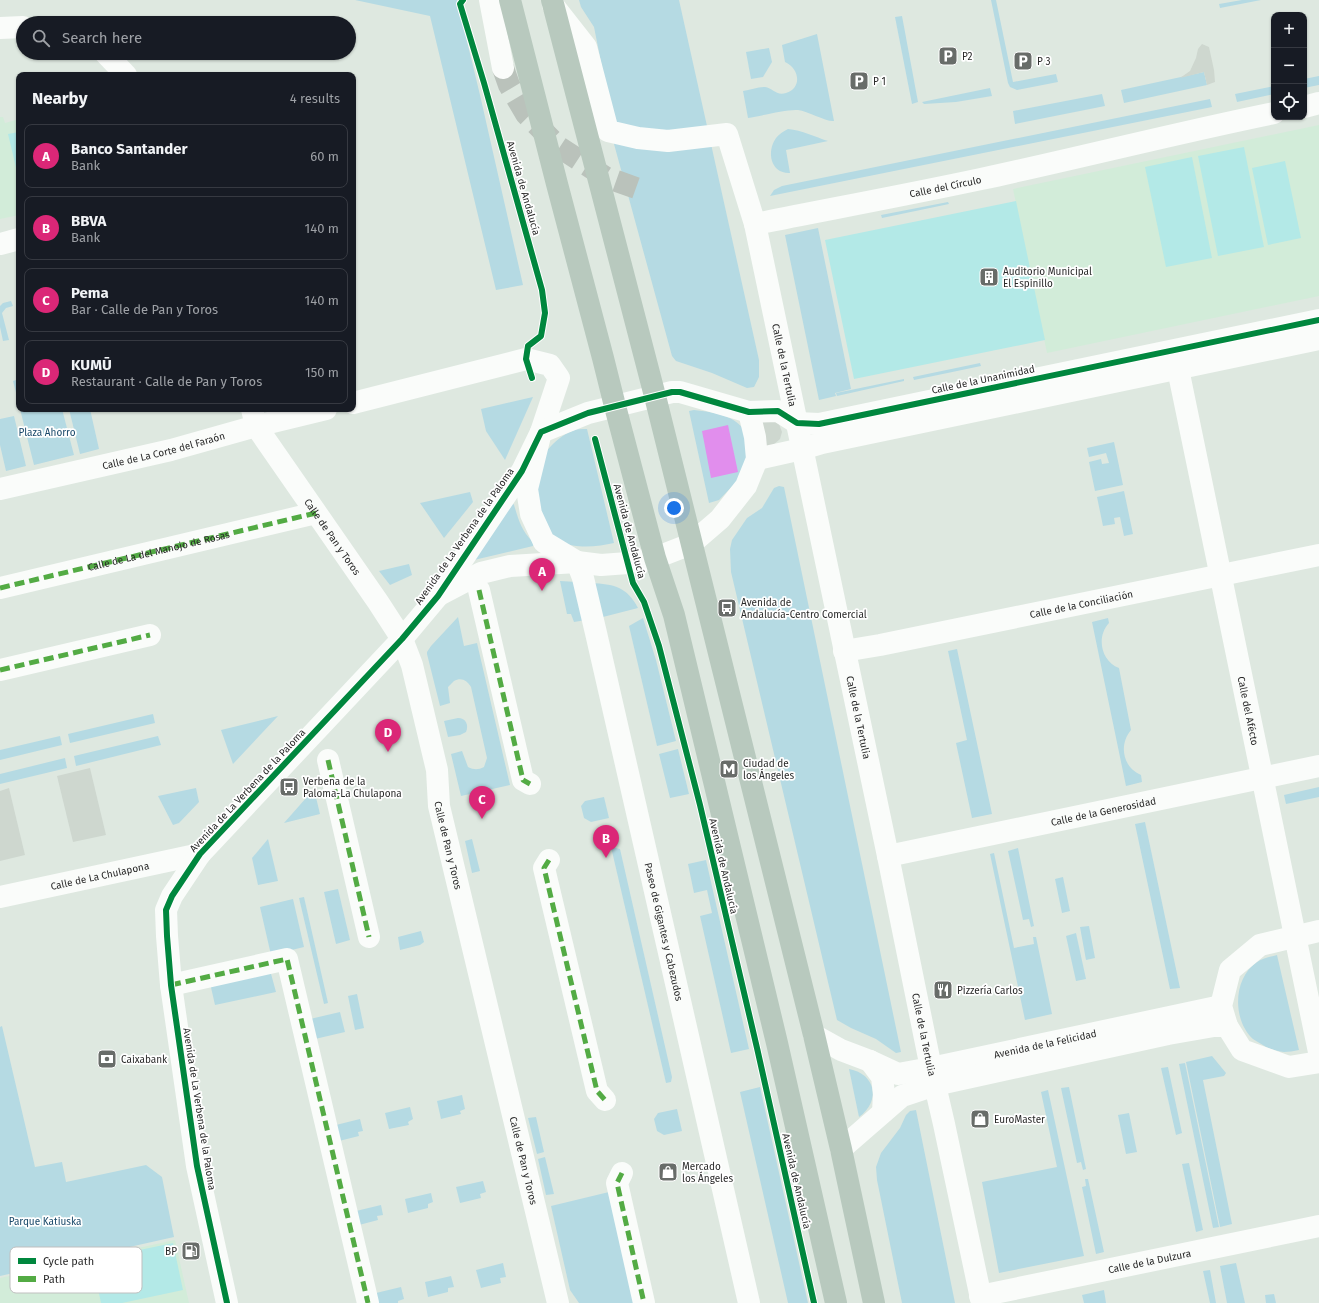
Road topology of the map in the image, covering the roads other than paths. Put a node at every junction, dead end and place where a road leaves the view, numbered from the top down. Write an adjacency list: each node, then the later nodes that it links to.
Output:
1 (490, 0): 7 (street)
2 (510, 0): 22 (main road, Avenida de Andalucía)
3 (552, 2): 14 (street, Calle de la Tertulia); 20 (main road)
4 (16, 27): 5 (street)
5 (0, 28)
6 (112, 60): 8 (street)
7 (503, 68)
8 (123, 72)
9 (1319, 104): 10 (street)
10 (1307, 106)
11 (1271, 114): 12 (street, Calle del Círculo)
12 (1135, 145): 13 (street, Calle del Círculo); 14 (street, Calle del Círculo)
13 (859, 194)
14 (755, 224): 26 (street, Calle de la Tertulia)
15 (16, 240): 16 (street)
16 (0, 244)
17 (1319, 320): 26 (street, Calle de la Unanimidad)
18 (1319, 339): 19 (street)
19 (1178, 369): 28 (street); 36 (street, Calle del Afécto)
20 (655, 396): 22 (street); 24 (street, Calle de la Unanimidad); 32 (main road)
21 (356, 401): 27 (street, Avenida de La Verbena de la Paloma)
22 (615, 406): 27 (street); 34 (main road, Avenida de Andalucía)
23 (299, 412): 25 (street, Calle de La Corte del Faraón)
24 (748, 412): 26 (street, Calle de la Unanimidad); 29 (street)
25 (254, 417): 30 (street, Calle de La Corte del Faraón); 31 (street, Calle de Pan y Toros)
26 (797, 423): 28 (street, Calle de la Tertulia)
27 (541, 432): 35 (street, Avenida de La Verbena de la Paloma); 39 (street, Avenida de La Verbena de la Paloma)
28 (802, 449): 29 (street); 42 (street, Calle de la Tertulia)
29 (757, 459): 32 (street)
30 (0, 489)
31 (316, 513): 37 (street, Calle de La del Manojo de Rosas); 41 (street, Calle de Pan y Toros)
32 (691, 544): 34 (street, Avenida de Andalucía); 57 (main road)
33 (1319, 555): 36 (street, Calle de la Conciliación)
34 (655, 558): 35 (street, Avenida de La Verbena de la Paloma); 73 (main road, Avenida de Andalucía)
35 (577, 562): 39 (street, Avenida de La Verbena de la Paloma); 72 (street, Paseo de Gigantes y Cabezudos)
36 (1221, 575): 42 (street, Calle de la Conciliación); 46 (street, Calle del Afécto)
37 (0, 588)
38 (479, 590): 47 (street)
39 (438, 596): 41 (street, Avenida de La Verbena de la Paloma)
40 (150, 635): 43 (street)
41 (402, 640): 48 (street, Avenida de La Verbena de la Paloma); 70 (street, Calle de Pan y Toros)
42 (844, 651): 49 (street, Calle de la Tertulia)
43 (0, 670)
44 (328, 760): 54 (street)
45 (1319, 766): 46 (street, Calle de la Generosidad)
46 (1263, 778): 49 (street, Calle de la Generosidad); 53 (street, Calle del Afécto)
47 (530, 784)
48 (200, 854): 51 (street, Calle de La Chulapona); 55 (street, Avenida de La Verbena de la Paloma)
49 (888, 856): 61 (street, Calle de la Tertulia)
50 (549, 860): 62 (street)
51 (0, 897)
52 (1319, 931): 53 (street)
53 (1294, 937): 56 (street); 58 (street, Calle del Afécto)
54 (369, 938)
55 (172, 985): 68 (street, Avenida de La Verbena de la Paloma); 69 (street)
56 (1224, 1016): 60 (street); 61 (street, Avenida de la Felicidad)
57 (814, 1034): 59 (street, Avenida de la Felicidad); 64 (main road)
58 (1319, 1052)
59 (870, 1061): 61 (street, Avenida de la Felicidad); 63 (street)
60 (1319, 1062)
61 (933, 1077): 63 (street, Avenida de la Felicidad); 67 (street, Calle de la Tertulia)
62 (605, 1100)
63 (883, 1112): 64 (street, Avenida de la Felicidad)
64 (841, 1149): 74 (main road)
65 (622, 1173): 71 (street)
66 (1319, 1226): 67 (street, Calle de la Dulzura)
67 (981, 1300)
68 (227, 1303)
69 (368, 1303)
70 (558, 1303)
71 (644, 1303)
72 (749, 1303)
73 (836, 1303)
74 (874, 1303)

